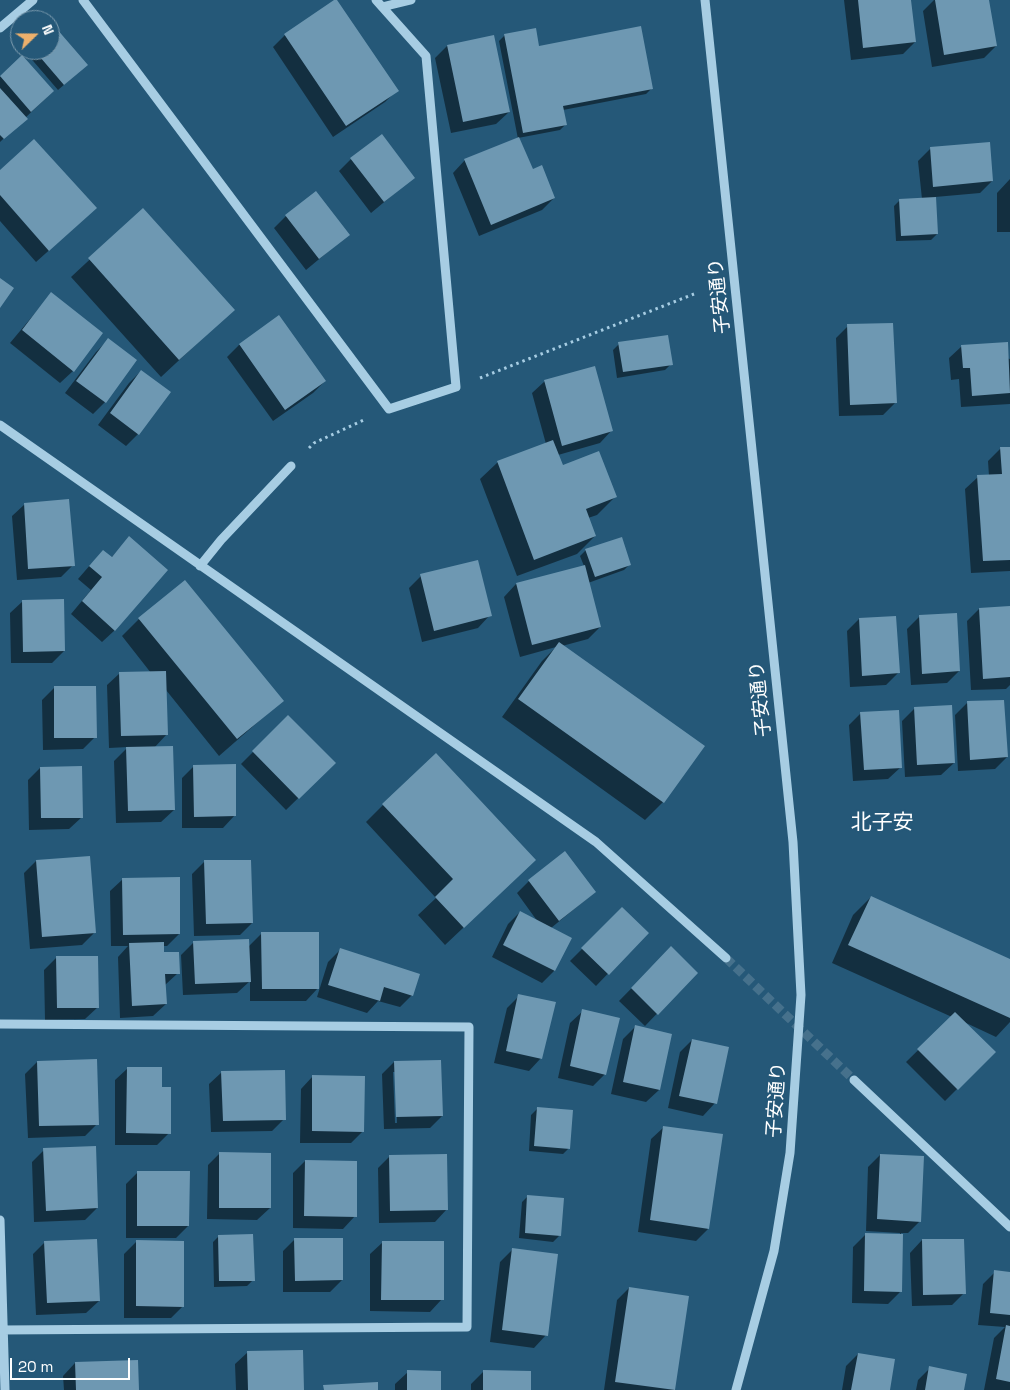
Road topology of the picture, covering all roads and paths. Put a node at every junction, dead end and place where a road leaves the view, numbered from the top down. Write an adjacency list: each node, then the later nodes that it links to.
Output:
1 (32, 0): 6 (street)
2 (82, 0): 9 (street)
3 (411, 0): 5 (street)
4 (705, 0): 20 (street, 子安通り)
5 (379, 4): 8 (street)
6 (0, 28)
7 (694, 294): 8 (path)
8 (456, 387): 9 (street)
9 (389, 409): 11 (path)
10 (0, 425): 12 (street)
11 (291, 466): 12 (street)
12 (200, 566): 13 (street)
13 (726, 958)
14 (0, 1024): 18 (street)
15 (854, 1080): 17 (street)
16 (0, 1220): 18 (street)
17 (1010, 1227)
18 (2, 1330): 19 (street)
19 (5, 1390)
20 (736, 1390)

